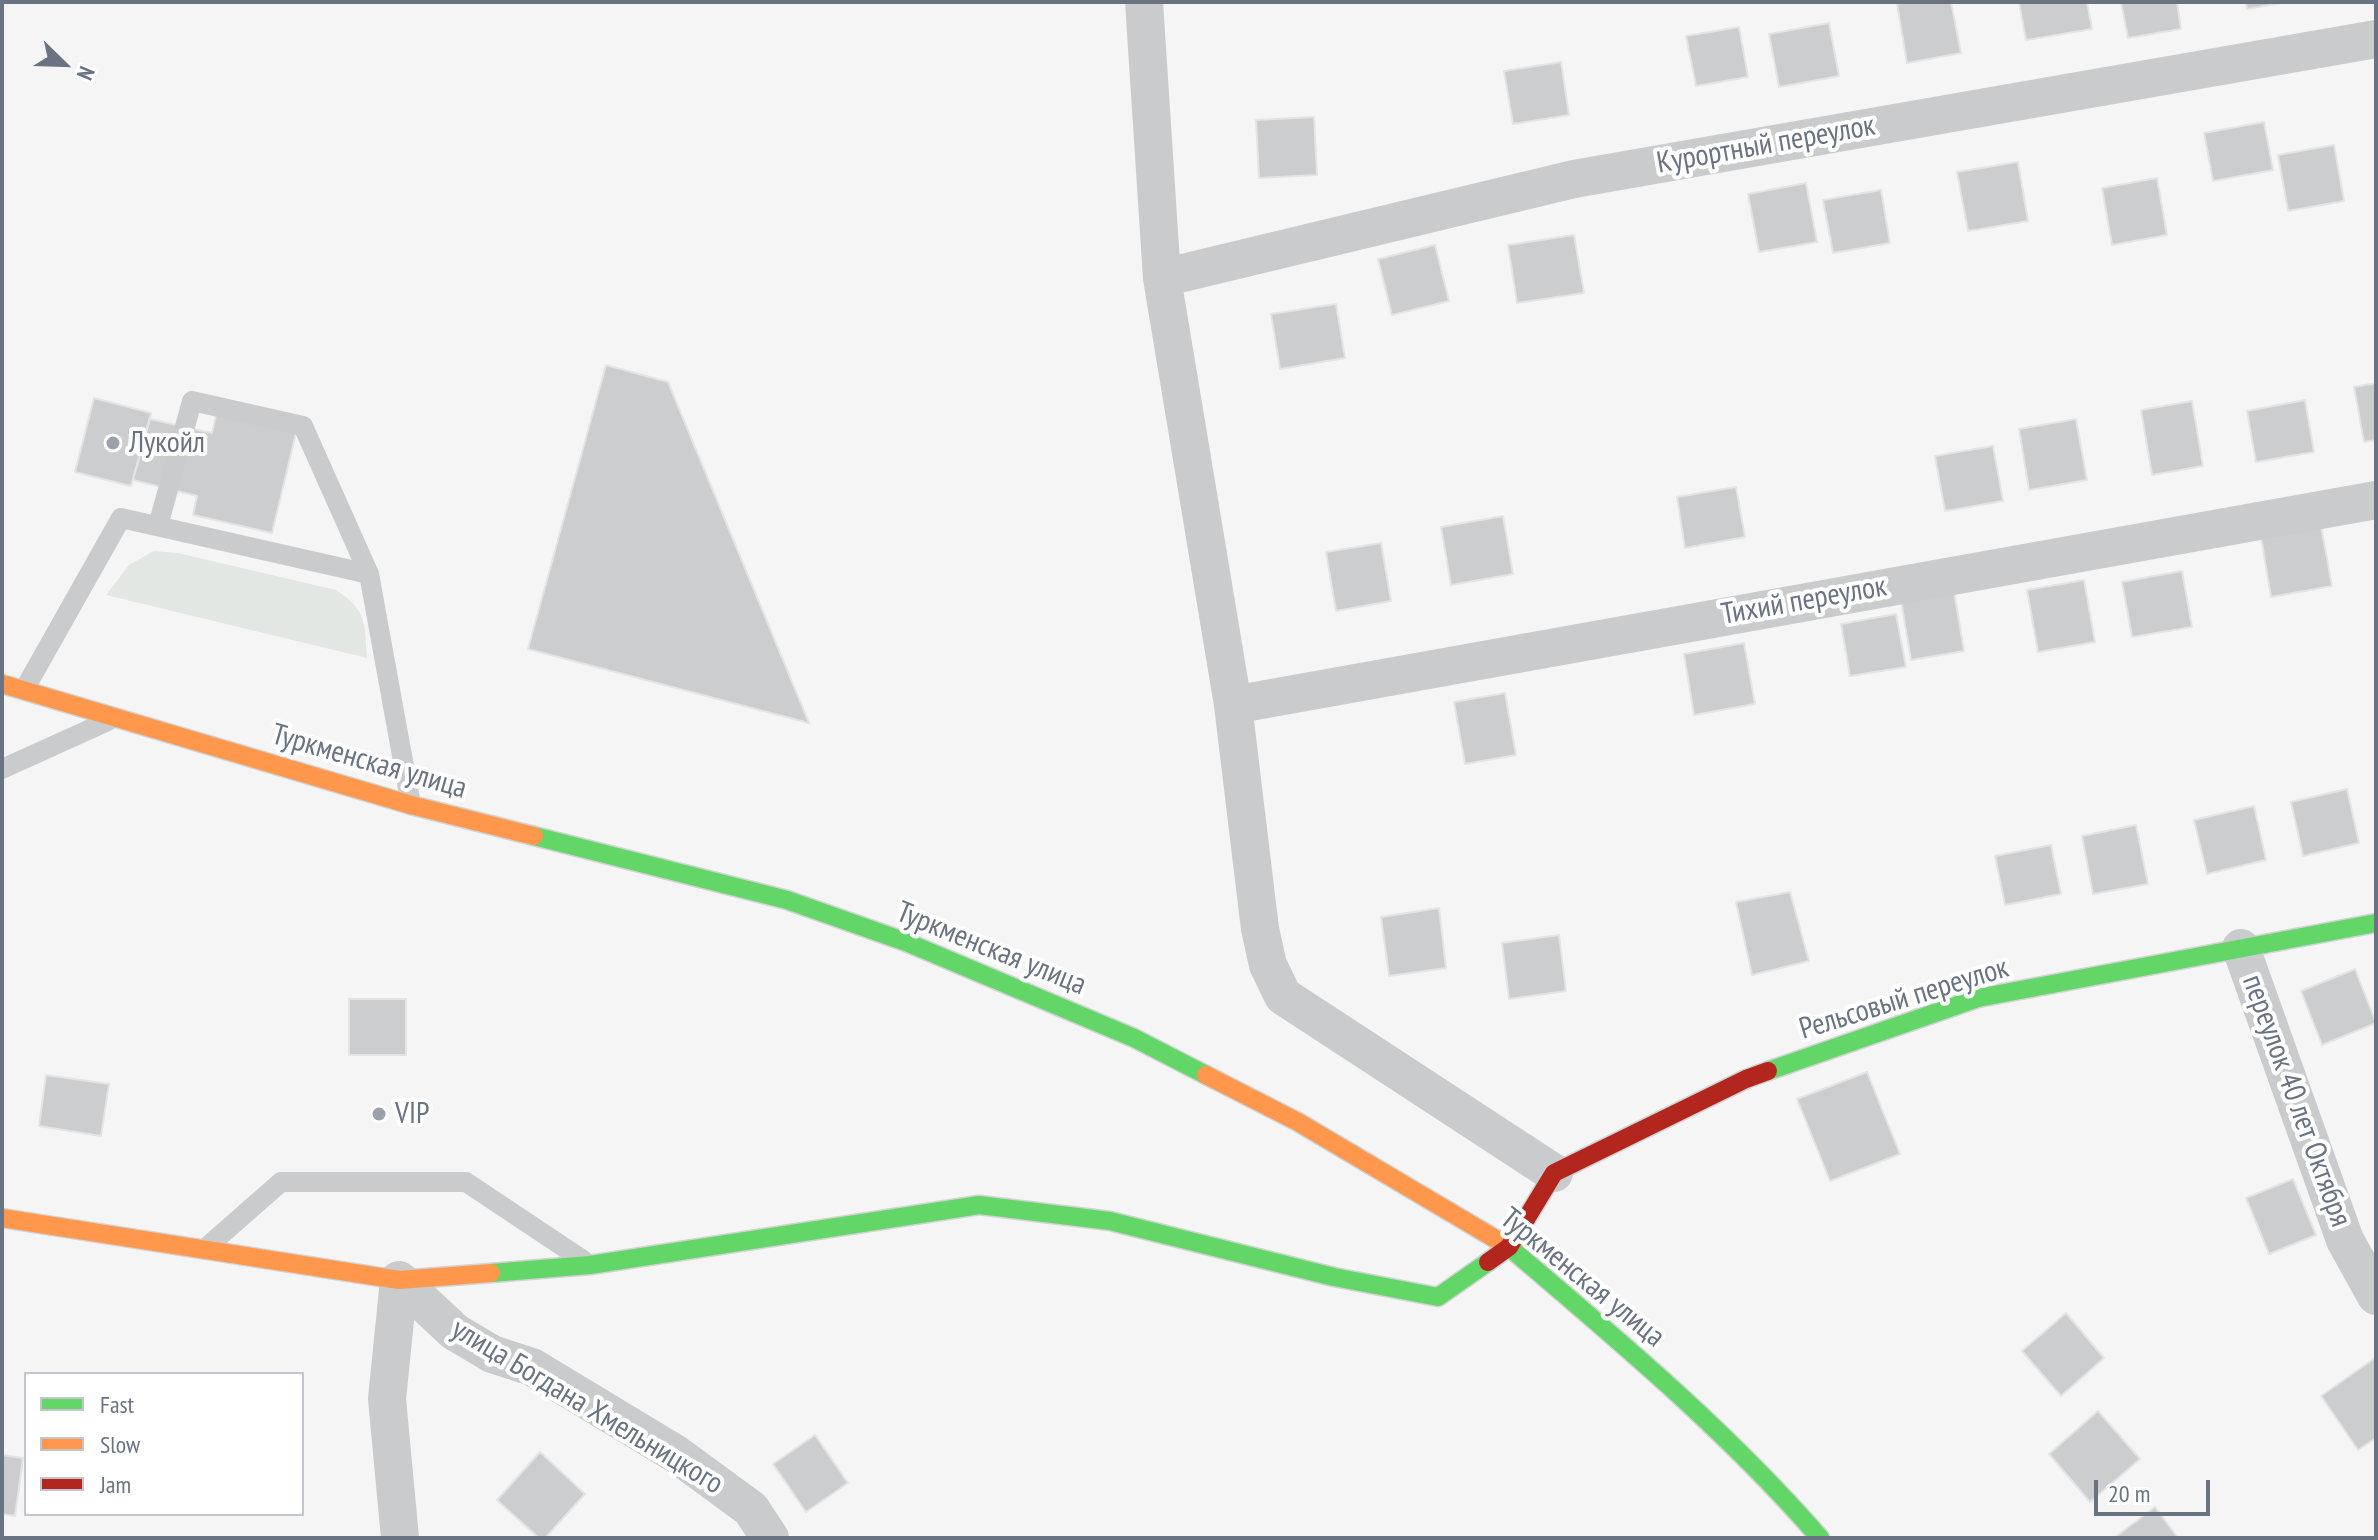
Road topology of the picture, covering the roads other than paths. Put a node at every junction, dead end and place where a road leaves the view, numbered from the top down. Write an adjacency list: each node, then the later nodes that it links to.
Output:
1 (1144, 2): 3 (street)
2 (2376, 39): 3 (street, Курортный переулок)
3 (1162, 278): 9 (street)
4 (2376, 500): 9 (street, Тихий переулок)
5 (158, 526): 6 (lane); 6 (lane); 8 (lane)
6 (369, 574): 12 (lane)
7 (2, 684): 8 (street, Туркменская улица)
8 (24, 690): 10 (street, Туркменская улица)
9 (1233, 705): 15 (street)
10 (118, 717): 11 (lane); 12 (street, Туркменская улица)
11 (2, 769)
12 (411, 805): 17 (street, Туркменская улица)
13 (2376, 923): 14 (street, Рельсовый переулок)
14 (2241, 948): 15 (street, Рельсовый переулок); 21 (street, переулок 40 лет Октября)
15 (1554, 1173): 17 (street)
16 (2, 1218): 18 (street)
17 (1509, 1247): 19 (street); 24 (street, Туркменская улица)
18 (206, 1248): 19 (lane); 20 (street)
19 (590, 1265): 20 (street)
20 (399, 1280): 22 (street); 23 (street, улица Богдана Хмельницкого)
21 (2376, 1296)
22 (400, 1538)
23 (770, 1538)
24 (1820, 1538)

